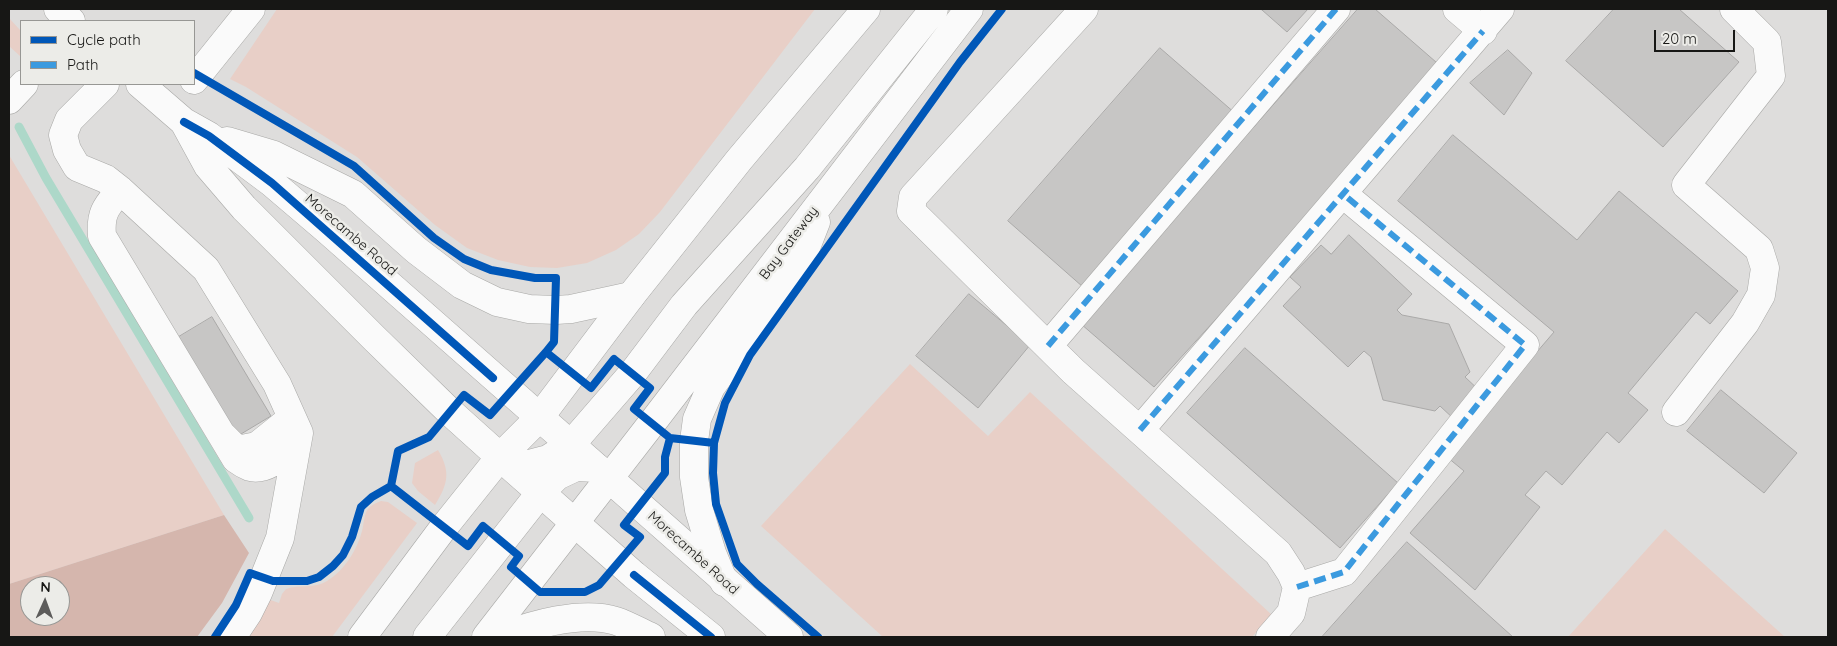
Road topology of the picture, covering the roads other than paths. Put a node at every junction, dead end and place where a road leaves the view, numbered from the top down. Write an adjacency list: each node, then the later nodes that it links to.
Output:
1 (58, 9): 11 (main road)
2 (251, 9): 13 (main road)
3 (866, 9): 24 (main road)
4 (934, 9): 30 (main road)
5 (969, 9): 22 (main road, Bay Gateway)
6 (1084, 9): 25 (main road)
7 (1336, 9): 25 (main road)
8 (1457, 9): 12 (main road)
9 (1500, 9): 12 (main road)
10 (1734, 9): 27 (main road)
11 (70, 20)
12 (1483, 31): 23 (main road)
13 (195, 79)
14 (23, 85): 18 (main road)
15 (105, 85): 21 (main road)
16 (141, 85): 19 (main road, Morecambe Road)
17 (191, 85): 19 (main road)
18 (9, 100)
19 (177, 116): 20 (main road, Morecambe Road); 31 (main road, Morecambe Road)
20 (209, 136): 24 (main road); 28 (main road, Morecambe Road)
21 (120, 190): 26 (main road); 26 (main road)
22 (828, 193): 32 (main road, Bay Gateway); 35 (main road)
23 (1342, 194): 29 (main road); 36 (main road)
24 (631, 296): 28 (main road)
25 (1048, 346): 29 (main road)
26 (277, 384): 37 (main road)
27 (1676, 412)
28 (539, 418): 30 (main road, Morecambe Road); 31 (main road)
29 (1140, 430): 36 (main road)
30 (570, 444): 31 (main road); 32 (main road, Morecambe Road)
31 (505, 460): 33 (main road, Morecambe Road); 38 (main road)
32 (603, 473): 33 (main road); 34 (main road, Bay Gateway); 35 (main road, Morecambe Road)
33 (541, 492): 34 (main road, Morecambe Road); 39 (main road)
34 (574, 522): 40 (main road, Bay Gateway); 43 (main road, Morecambe Road)
35 (724, 582): 44 (main road, Morecambe Road)
36 (1297, 587): 45 (main road)
37 (232, 637)
38 (362, 637)
39 (428, 637)
40 (486, 637)
41 (499, 637): 42 (main road)
42 (651, 637)
43 (711, 637)
44 (788, 637)
45 (1270, 637)

